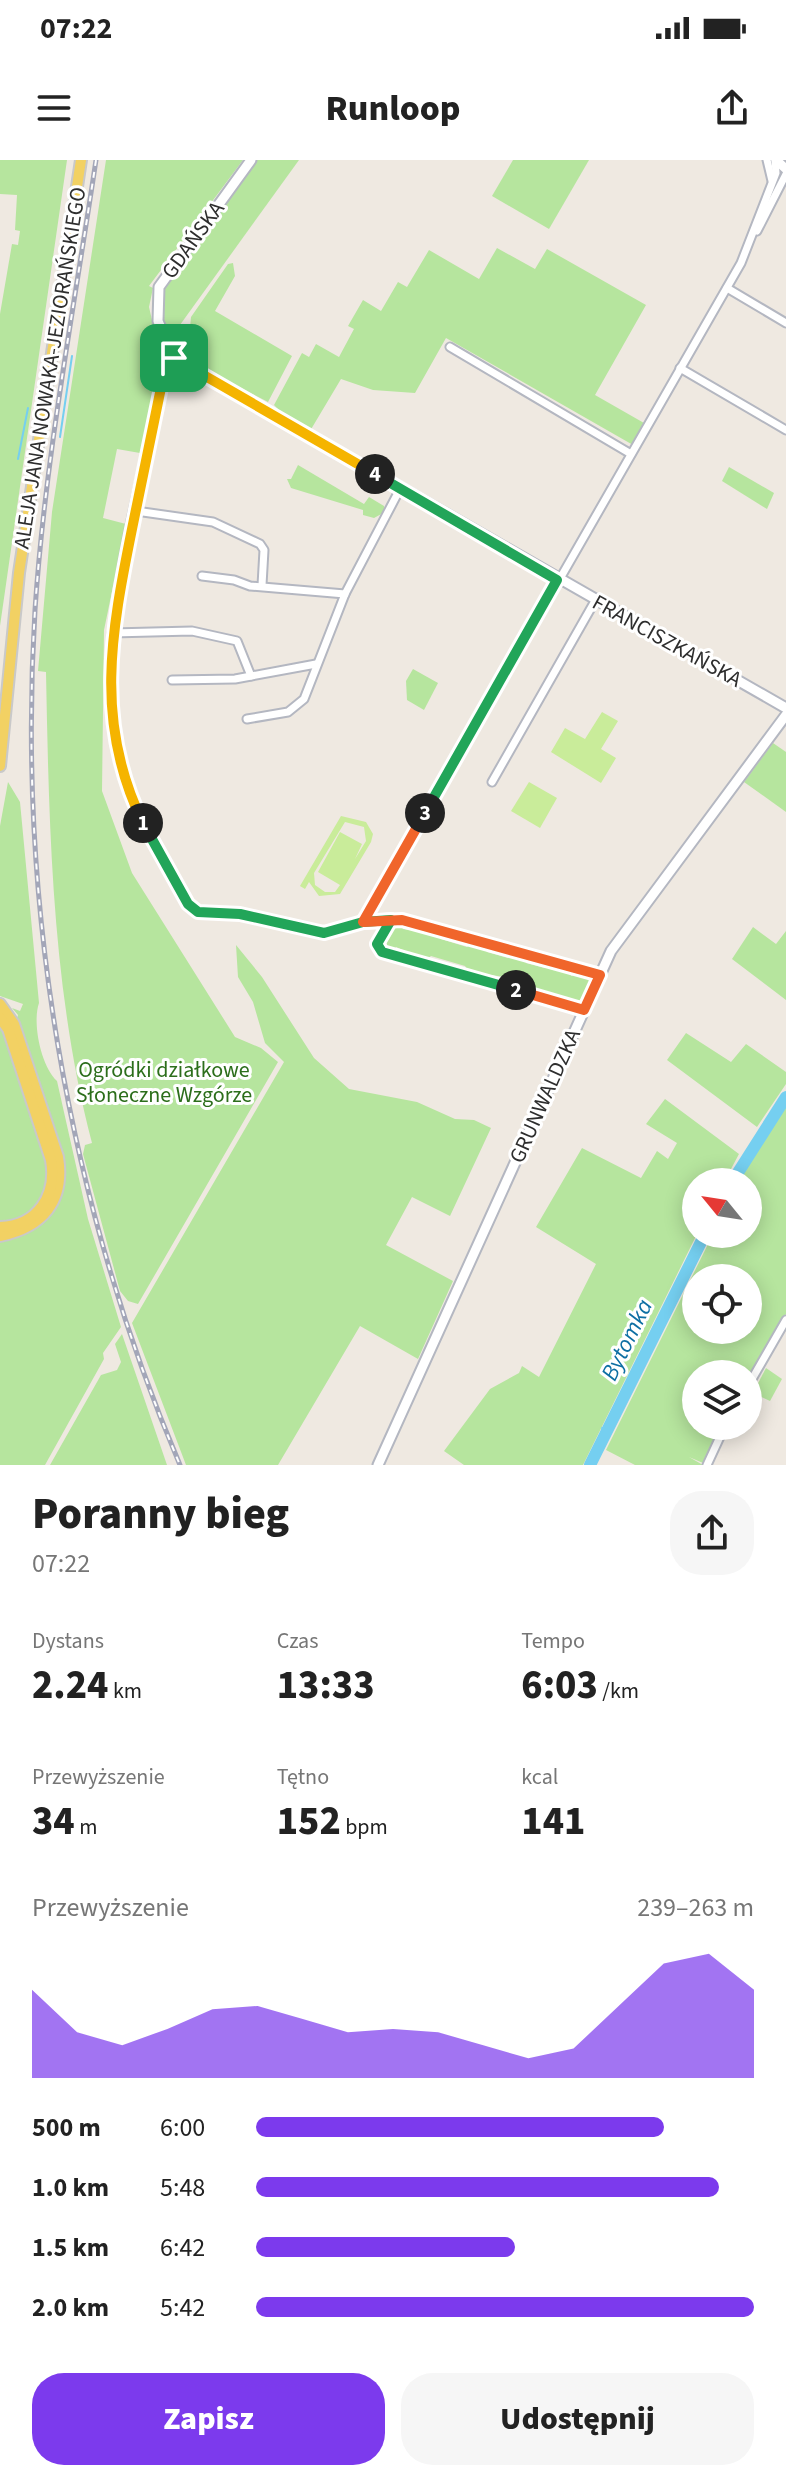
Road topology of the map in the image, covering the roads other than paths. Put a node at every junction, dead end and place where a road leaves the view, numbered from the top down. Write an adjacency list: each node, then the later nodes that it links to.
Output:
1 (75, 160): 27 (main road, ALEJA JANA NOWAKA-JEZIORAŃSKIEGO)
2 (81, 160): 31 (main road, ALEJA JANA NOWAKA-JEZIORAŃSKIEGO)
3 (251, 160): 12 (street, GDAŃSKA)
4 (767, 160): 7 (street)
5 (776, 160): 6 (street); 7 (street)
6 (786, 171): 8 (street)
7 (772, 185): 8 (street)
8 (751, 239): 9 (street)
9 (727, 288): 10 (street); 13 (street)
10 (786, 323)
11 (450, 347): 15 (street)
12 (174, 358): 16 (street, FRANCISZKAŃSKA); 17 (street)
13 (680, 368): 14 (street); 15 (street)
14 (786, 430)
15 (631, 454): 19 (street)
16 (400, 489): 19 (street, FRANCISZKAŃSKA); 21 (street)
17 (136, 511): 20 (street); 23 (street)
18 (202, 576): 20 (street)
19 (557, 580): 22 (street, FRANCISZKAŃSKA); 34 (street)
20 (262, 585): 21 (street)
21 (345, 594): 24 (street)
22 (595, 601): 28 (street, FRANCISZKAŃSKA); 32 (street)
23 (112, 633): 25 (street); 34 (street)
24 (316, 664): 25 (street); 30 (street)
25 (251, 676): 26 (street)
26 (172, 680)
27 (0, 698)
28 (786, 708)
29 (786, 715): 35 (street, GRUNWALDZKA)
30 (247, 719)
31 (0, 766)
32 (492, 782)
33 (391, 920): 34 (street); 35 (street); 37 (street)
34 (363, 922)
35 (600, 975): 37 (street, GRUNWALDZKA)
36 (0, 1004): 40 (main road)
37 (584, 1010): 44 (street, GRUNWALDZKA)
38 (0, 1018): 39 (main road)
39 (0, 1227)
40 (0, 1236)
41 (786, 1320): 42 (street)
42 (762, 1362)
43 (719, 1440): 45 (street)
44 (378, 1465)
45 (707, 1465)

